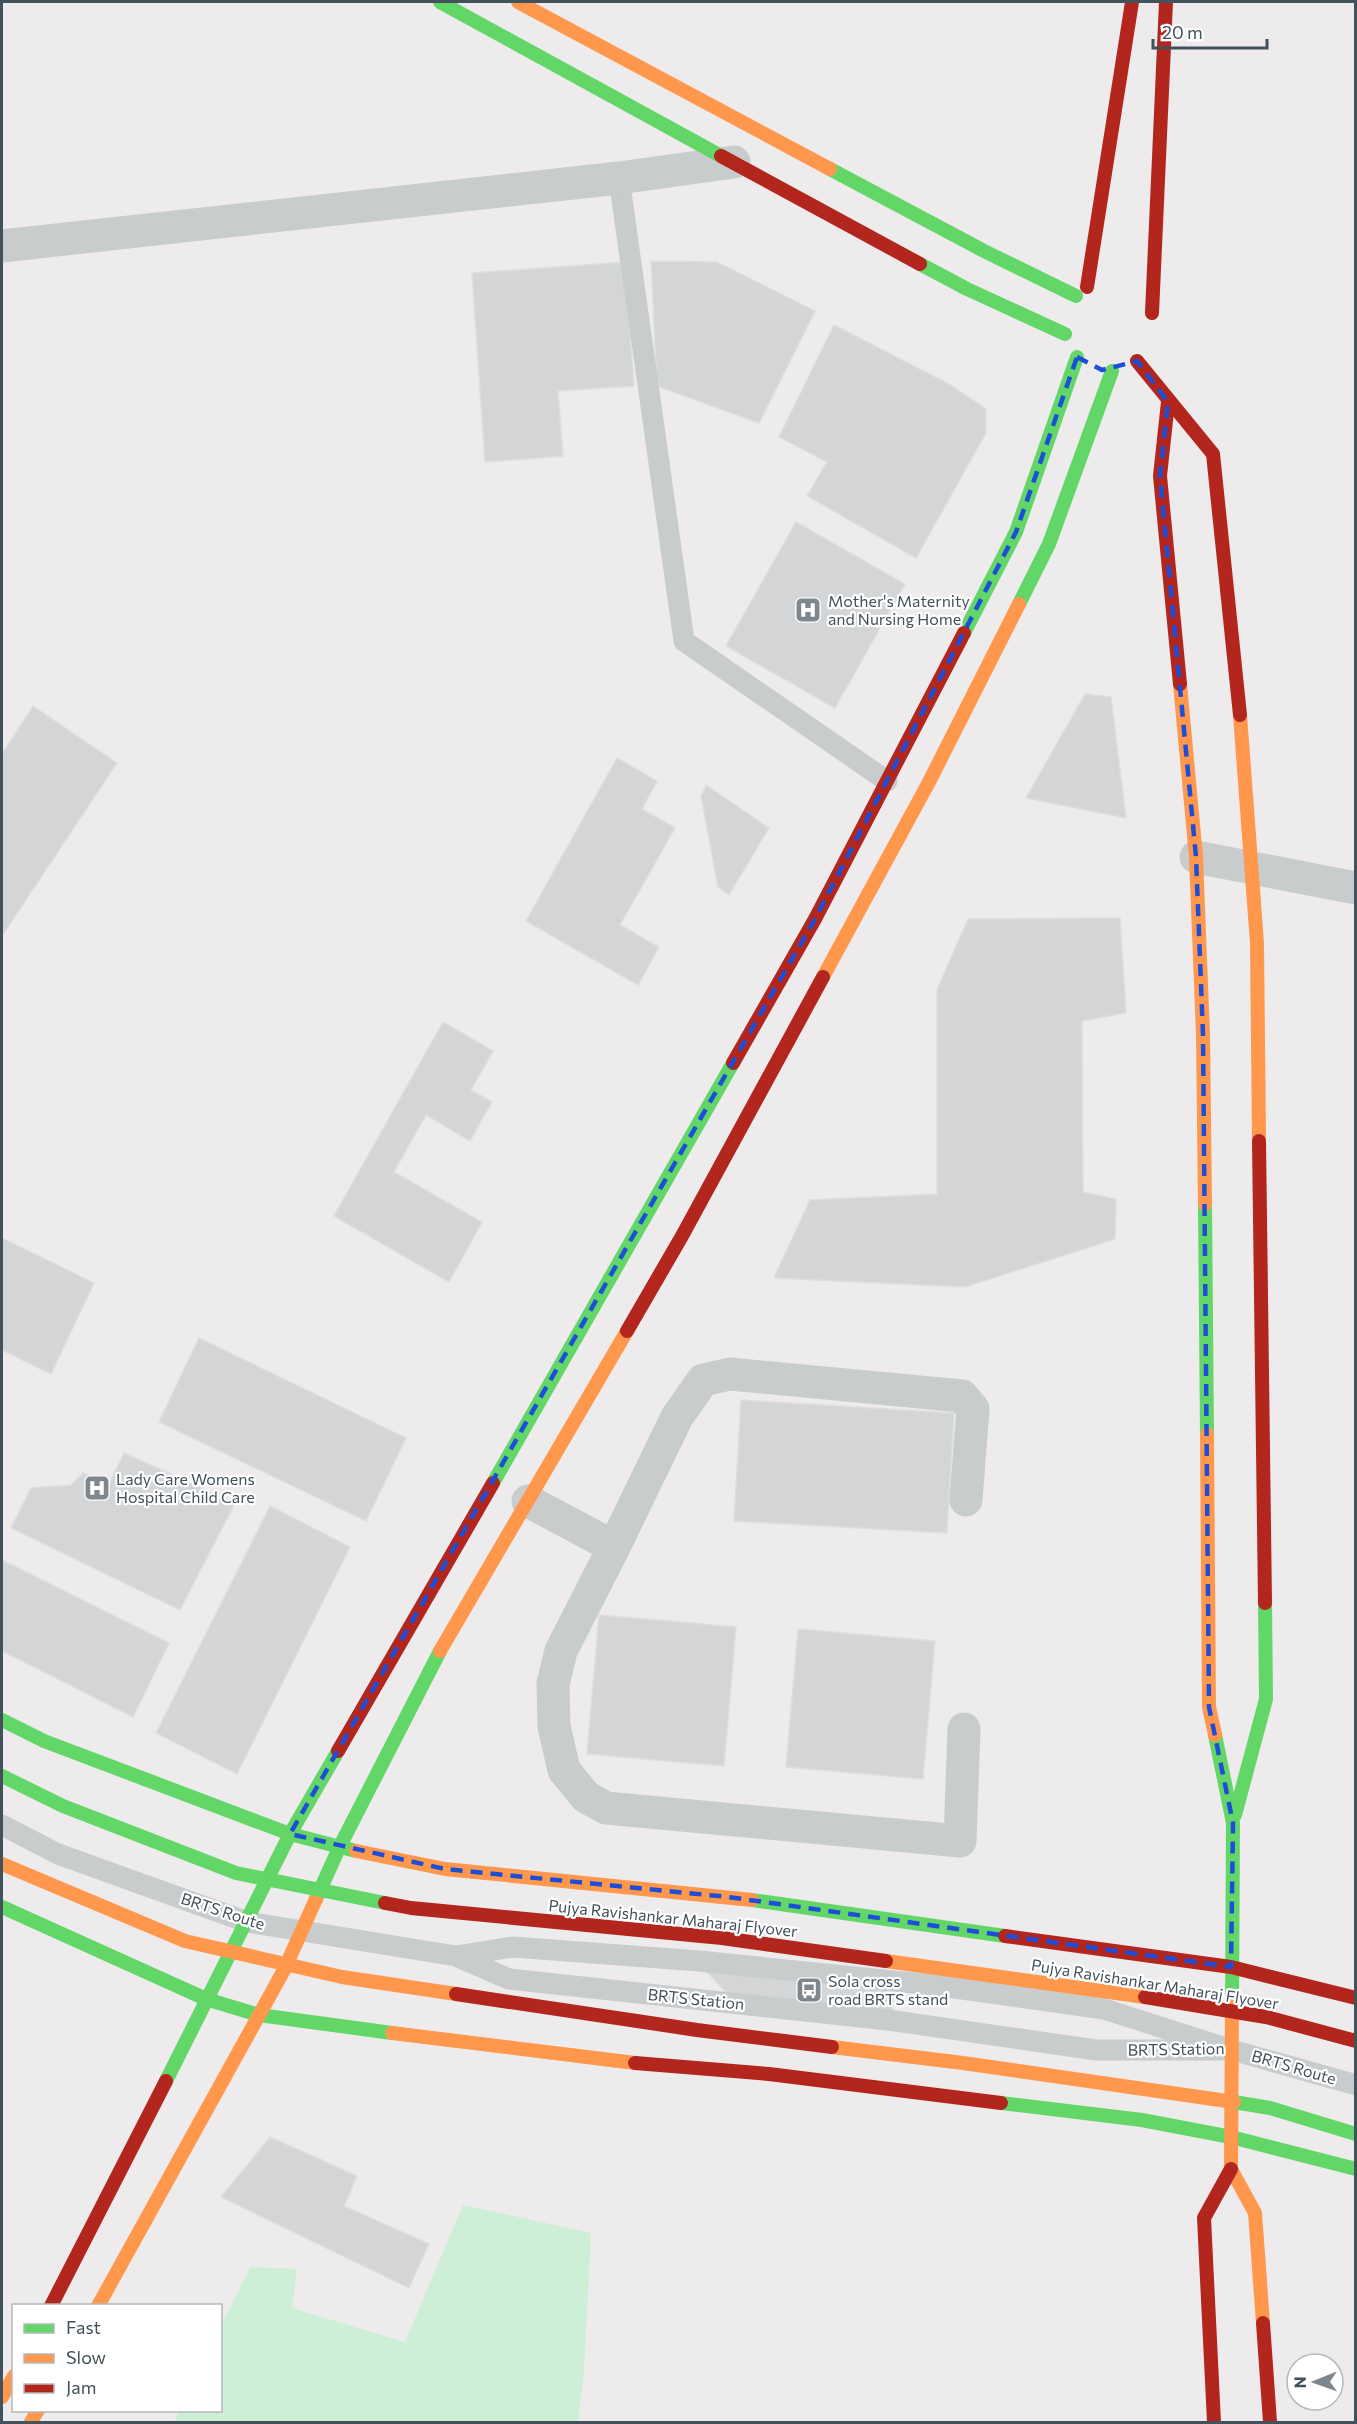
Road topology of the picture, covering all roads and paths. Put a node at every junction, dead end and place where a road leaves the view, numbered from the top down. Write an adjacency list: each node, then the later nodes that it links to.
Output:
1 (440, 2): 5 (main road)
2 (518, 2): 9 (main road)
3 (1132, 2): 9 (main road)
4 (1166, 2): 8 (main road)
5 (734, 162): 6 (street); 9 (main road)
6 (619, 178): 7 (street); 11 (lane)
7 (2, 246)
8 (1137, 291)
9 (1077, 304): 11 (main road)
10 (1168, 402): 12 (main road); 13 (main road); 16 (main road)
11 (887, 781): 23 (main road)
12 (1196, 857): 13 (street); 21 (main road)
13 (1252, 868): 14 (street); 21 (main road)
14 (1356, 888)
15 (966, 1500): 17 (street)
16 (528, 1501): 17 (street); 24 (main road)
17 (614, 1547): 19 (street)
18 (2, 1720): 23 (main road)
19 (964, 1729)
20 (2, 1776): 34 (main road, Pujya Ravishankar Maharaj Flyover, bridge)
21 (1233, 1823): 30 (main road)
22 (2, 1825): 27 (lane, BRTS Route)
23 (290, 1834): 24 (main road); 27 (main road)
24 (339, 1848): 28 (main road); 30 (main road)
25 (2, 1864): 37 (main road, bridge)
26 (2, 1907): 32 (main road)
27 (247, 1922): 28 (lane, BRTS Route); 32 (main road)
28 (303, 1932): 29 (lane, BRTS Route); 33 (main road)
29 (456, 1956): 35 (lane, BRTS Station); 35 (lane, BRTS Station)
30 (1231, 1967): 31 (main road); 35 (main road)
31 (1356, 1998)
32 (206, 1999): 33 (main road); 41 (main road)
33 (259, 2015): 38 (main road); 42 (main road)
34 (1356, 2041)
35 (1232, 2050): 36 (lane, BRTS Route); 38 (main road)
36 (1356, 2085)
37 (1356, 2134)
38 (1231, 2137): 39 (main road); 40 (main road)
39 (1231, 2169): 45 (main road); 46 (main road)
40 (1356, 2169)
41 (52, 2304)
42 (99, 2304)
43 (12, 2380): 44 (main road)
44 (2, 2397)
45 (1214, 2422)
46 (1270, 2422)

